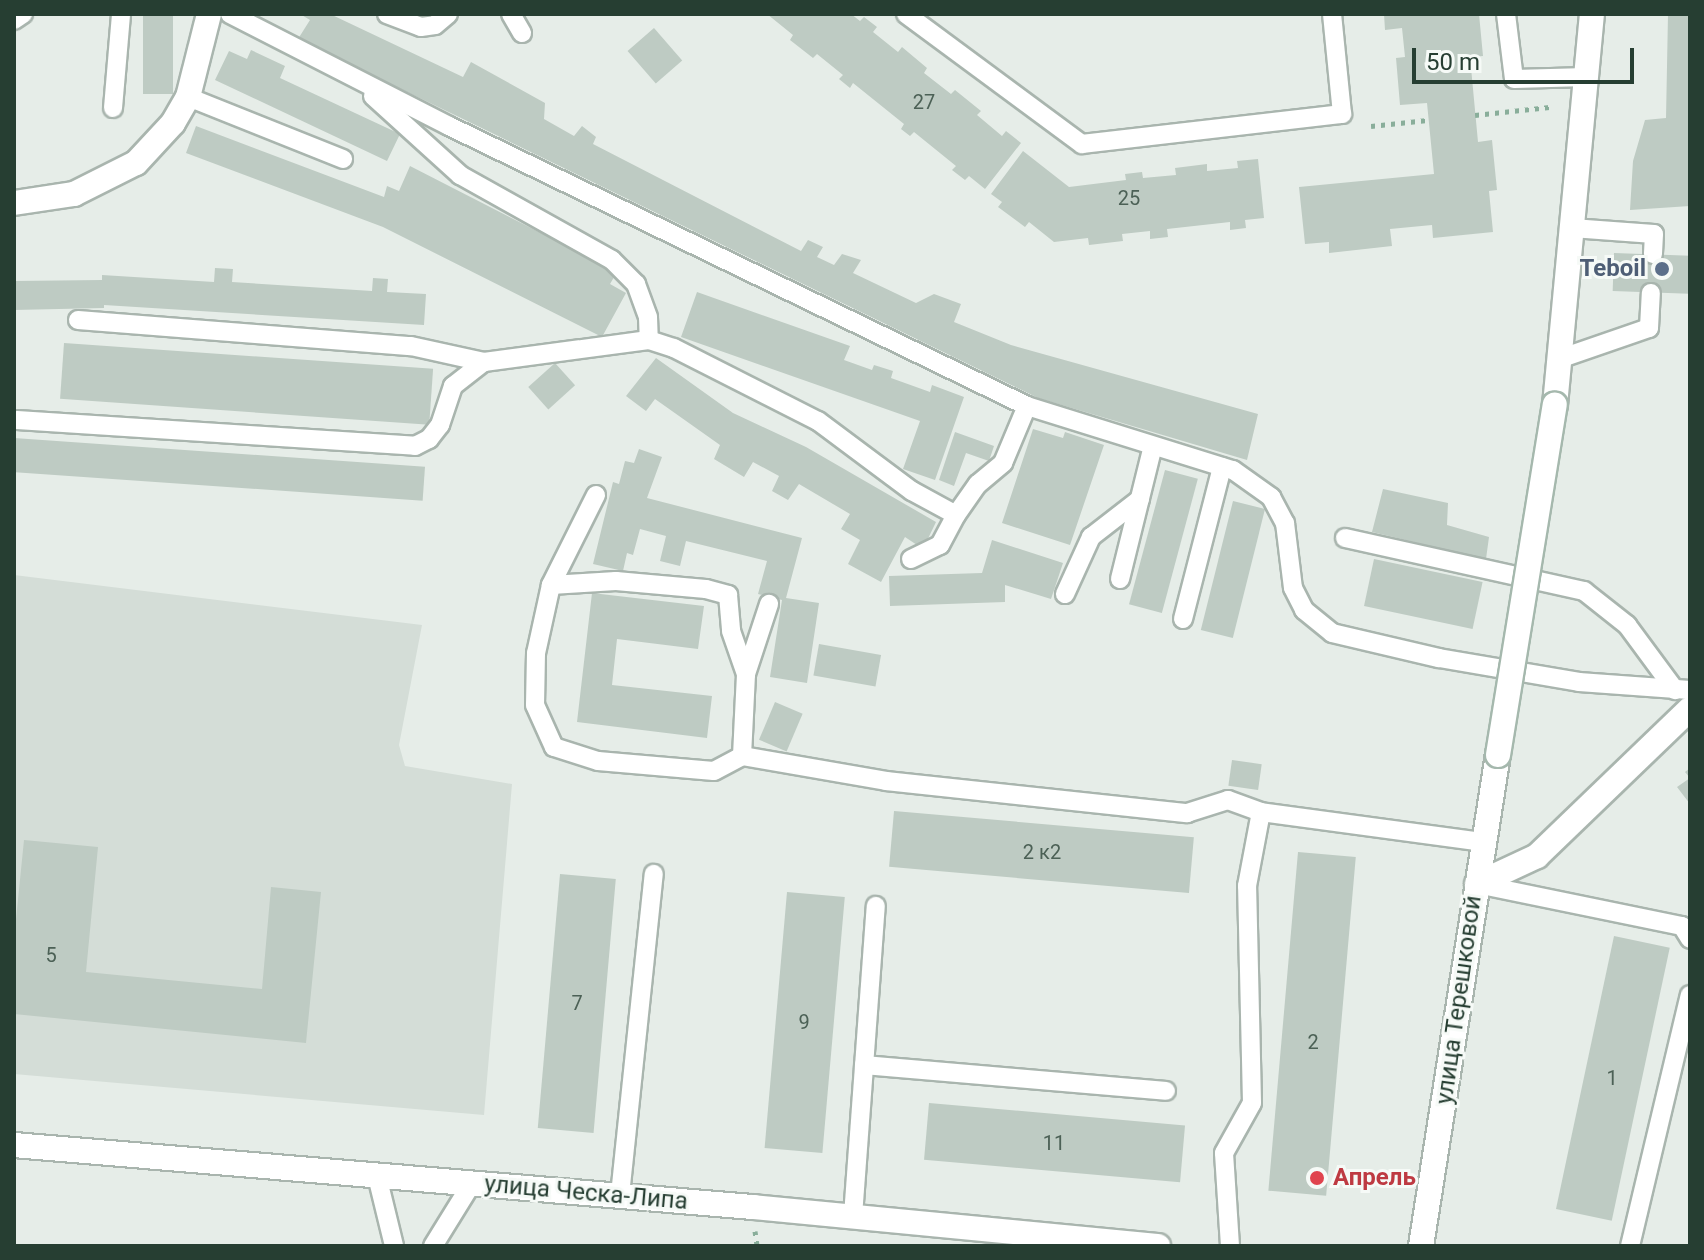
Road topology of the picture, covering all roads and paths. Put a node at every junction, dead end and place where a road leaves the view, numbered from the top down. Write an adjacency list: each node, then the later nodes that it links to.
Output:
1 (23, 14): 12 (lane)
2 (121, 14): 18 (lane)
3 (209, 14): 16 (street)
4 (230, 14): 14 (lane)
5 (387, 14): 6 (lane)
6 (448, 14)
7 (511, 14): 13 (lane)
8 (906, 14): 9 (lane)
9 (1332, 14)
10 (1506, 14): 15 (lane)
11 (1592, 14): 15 (street, улица Терешковой)
12 (14, 20)
13 (522, 33)
14 (350, 76): 28 (lane); 31 (lane)
15 (1587, 77): 24 (street, улица Терешковой)
16 (188, 97): 22 (lane); 23 (street)
17 (1550, 107): 19 (path)
18 (113, 108)
19 (1475, 115)
20 (1428, 120): 21 (path)
21 (1371, 126)
22 (343, 159)
23 (14, 203)
24 (1572, 228): 25 (lane); 29 (street, улица Терешковой)
25 (1653, 254)
26 (1651, 293): 29 (lane)
27 (78, 320): 30 (lane)
28 (649, 340): 30 (lane); 37 (lane)
29 (1559, 359): 49 (street, улица Терешковой, bridge)
30 (484, 362): 32 (lane)
31 (1027, 406): 33 (lane); 37 (lane)
32 (17, 420)
33 (1153, 446): 34 (lane); 36 (lane)
34 (1222, 467): 44 (lane); 46 (lane)
35 (596, 495): 41 (lane)
36 (1140, 499): 40 (lane); 42 (lane)
37 (956, 515): 39 (lane)
38 (1345, 538): 46 (lane)
39 (911, 559)
40 (1120, 579)
41 (551, 585): 45 (lane); 47 (lane)
42 (1065, 594)
43 (769, 604): 45 (lane)
44 (1183, 619)
45 (746, 674): 47 (lane)
46 (1685, 696): 51 (street)
47 (742, 756): 48 (lane)
48 (1261, 812): 49 (lane); 65 (lane)
49 (1484, 842): 51 (street, улица Терешковой)
50 (654, 874): 60 (lane)
51 (1477, 884): 53 (lane); 66 (street, улица Терешковой)
52 (876, 906): 55 (lane)
53 (1690, 939)
54 (1690, 995): 67 (lane)
55 (864, 1065): 56 (lane); 61 (lane)
56 (1166, 1091)
57 (14, 1145): 58 (street, улица Ческа-Липа)
58 (377, 1176): 59 (street, улица Ческа-Липа); 62 (lane)
59 (472, 1183): 60 (street, улица Ческа-Липа); 63 (lane)
60 (620, 1195): 61 (street, улица Ческа-Липа)
61 (853, 1216): 64 (street, улица Ческа-Липа)
62 (394, 1246)
63 (433, 1246)
64 (1158, 1246)
65 (1230, 1246)
66 (1421, 1246)
67 (1630, 1246)

